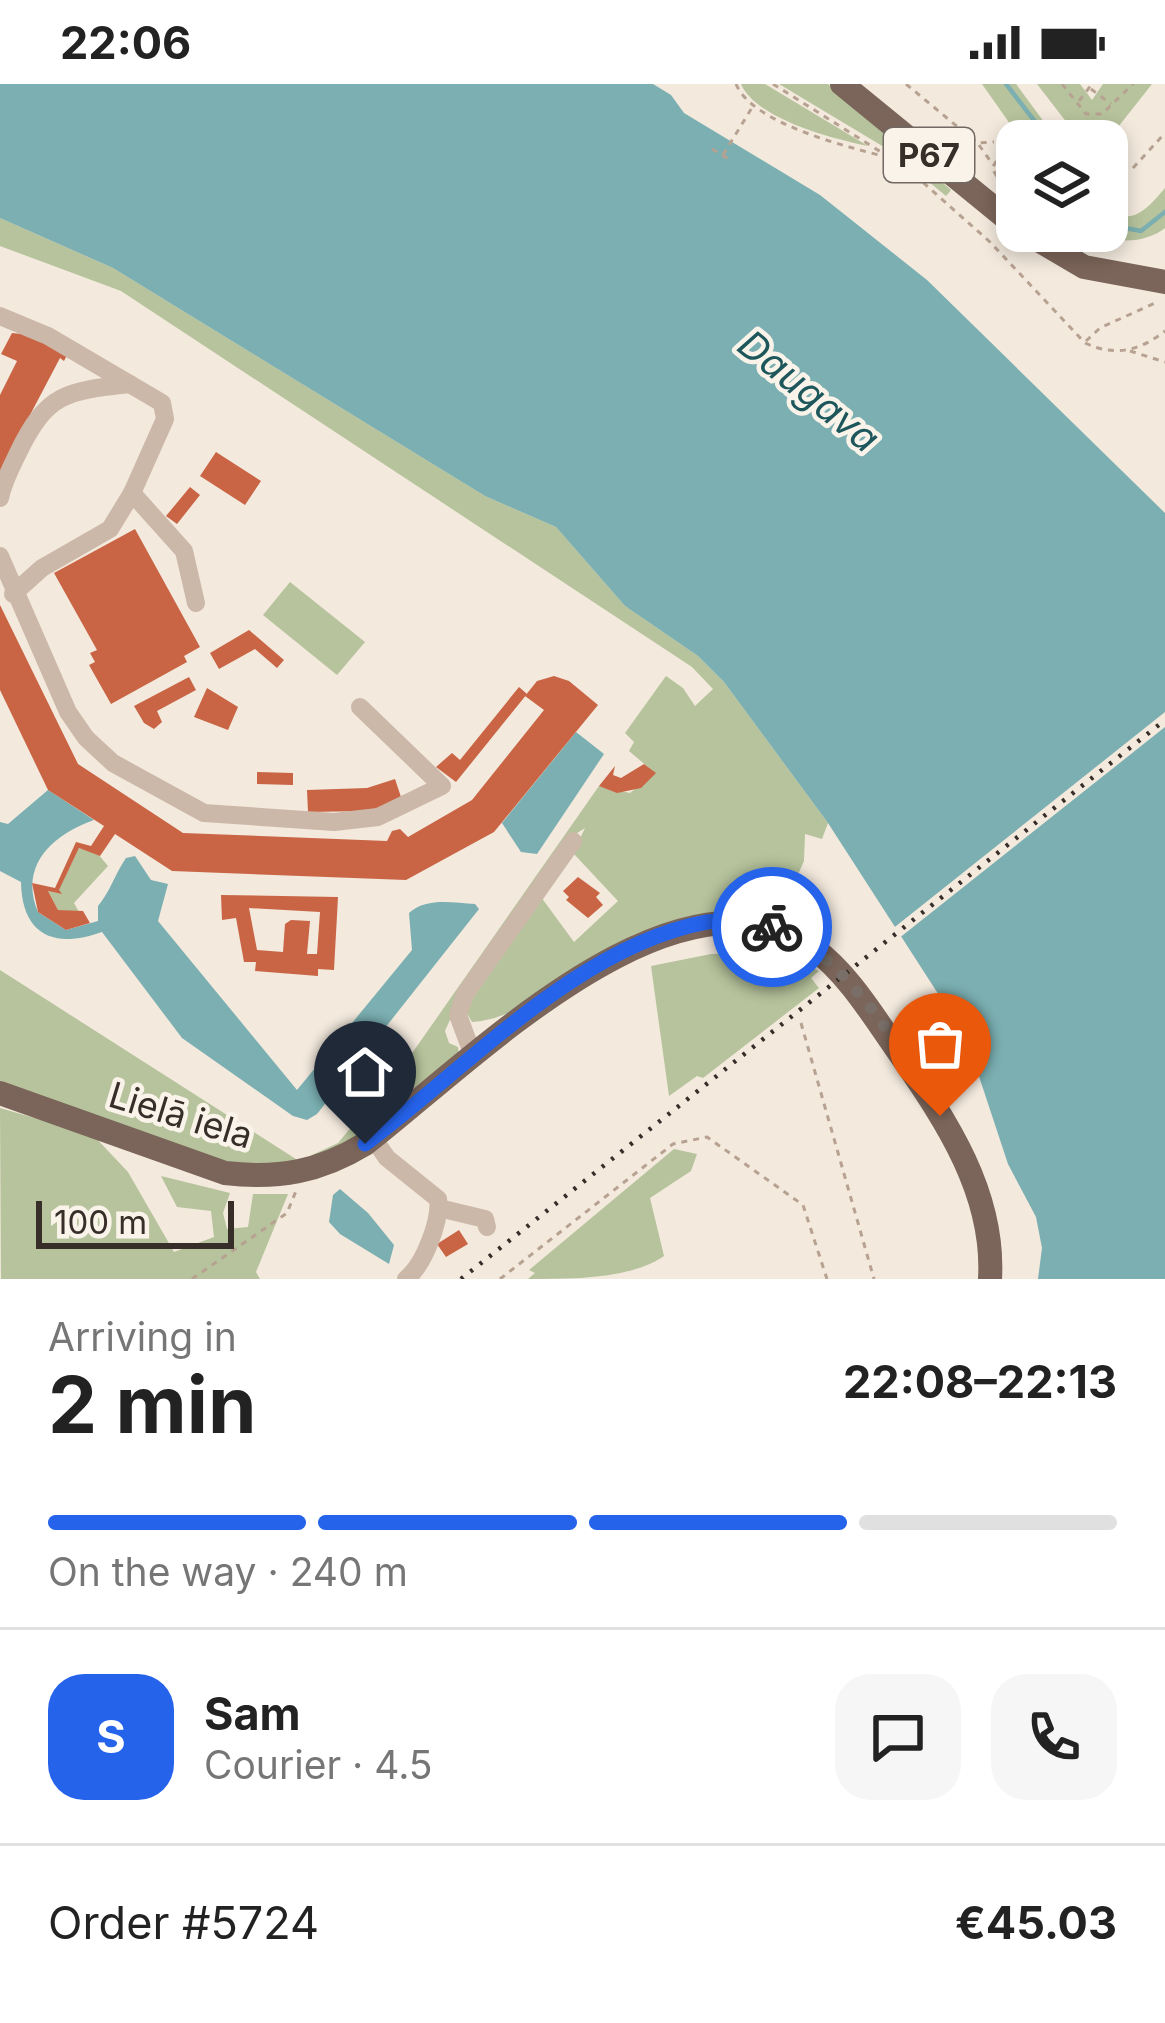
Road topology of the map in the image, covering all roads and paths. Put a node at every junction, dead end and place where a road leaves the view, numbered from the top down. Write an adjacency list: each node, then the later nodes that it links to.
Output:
1 (736, 84): 10 (path)
2 (773, 84): 16 (path)
3 (842, 84): 22 (main road, P67)
4 (905, 84): 13 (path)
5 (1062, 84): 8 (path)
6 (1133, 84): 9 (path)
7 (1092, 87): 8 (path); 9 (path)
8 (1078, 102): 9 (path)
9 (1112, 104)
10 (753, 106): 15 (path); 16 (path)
11 (1165, 134): 20 (path)
12 (994, 142): 13 (path)
13 (977, 143): 19 (path)
14 (712, 148): 15 (path)
15 (723, 155): 18 (path)
16 (893, 158): 27 (path)
17 (996, 159): 19 (path)
18 (732, 161)
19 (992, 163): 21 (path)
20 (1133, 167)
21 (996, 172)
22 (996, 204)
23 (1063, 252): 24 (main road, P67)
24 (1161, 292): 27 (path)
25 (0, 316): 30 (lane)
26 (1165, 331): 28 (path)
27 (1085, 343): 28 (path)
28 (1128, 351): 29 (path)
29 (1165, 362)
30 (130, 384): 31 (lane); 32 (lane)
31 (133, 493): 34 (lane); 35 (lane)
32 (0, 497)
33 (0, 556): 34 (lane)
34 (13, 594): 36 (lane)
35 (196, 603)
36 (360, 707)
37 (573, 841): 39 (lane)
38 (801, 1023): 49 (path)
39 (474, 1058): 41 (main road, Lielā iela); 50 (main road, Lielā iela)
40 (4, 1098): 42 (main road, Lielā iela)
41 (373, 1138): 42 (main road, Lielā iela); 43 (lane)
42 (303, 1173): 45 (path)
43 (439, 1208): 44 (lane); 46 (lane)
44 (487, 1227)
45 (192, 1279)
46 (406, 1279)
47 (500, 1279): 48 (path)
48 (827, 1279)
49 (874, 1279)
50 (991, 1279)

